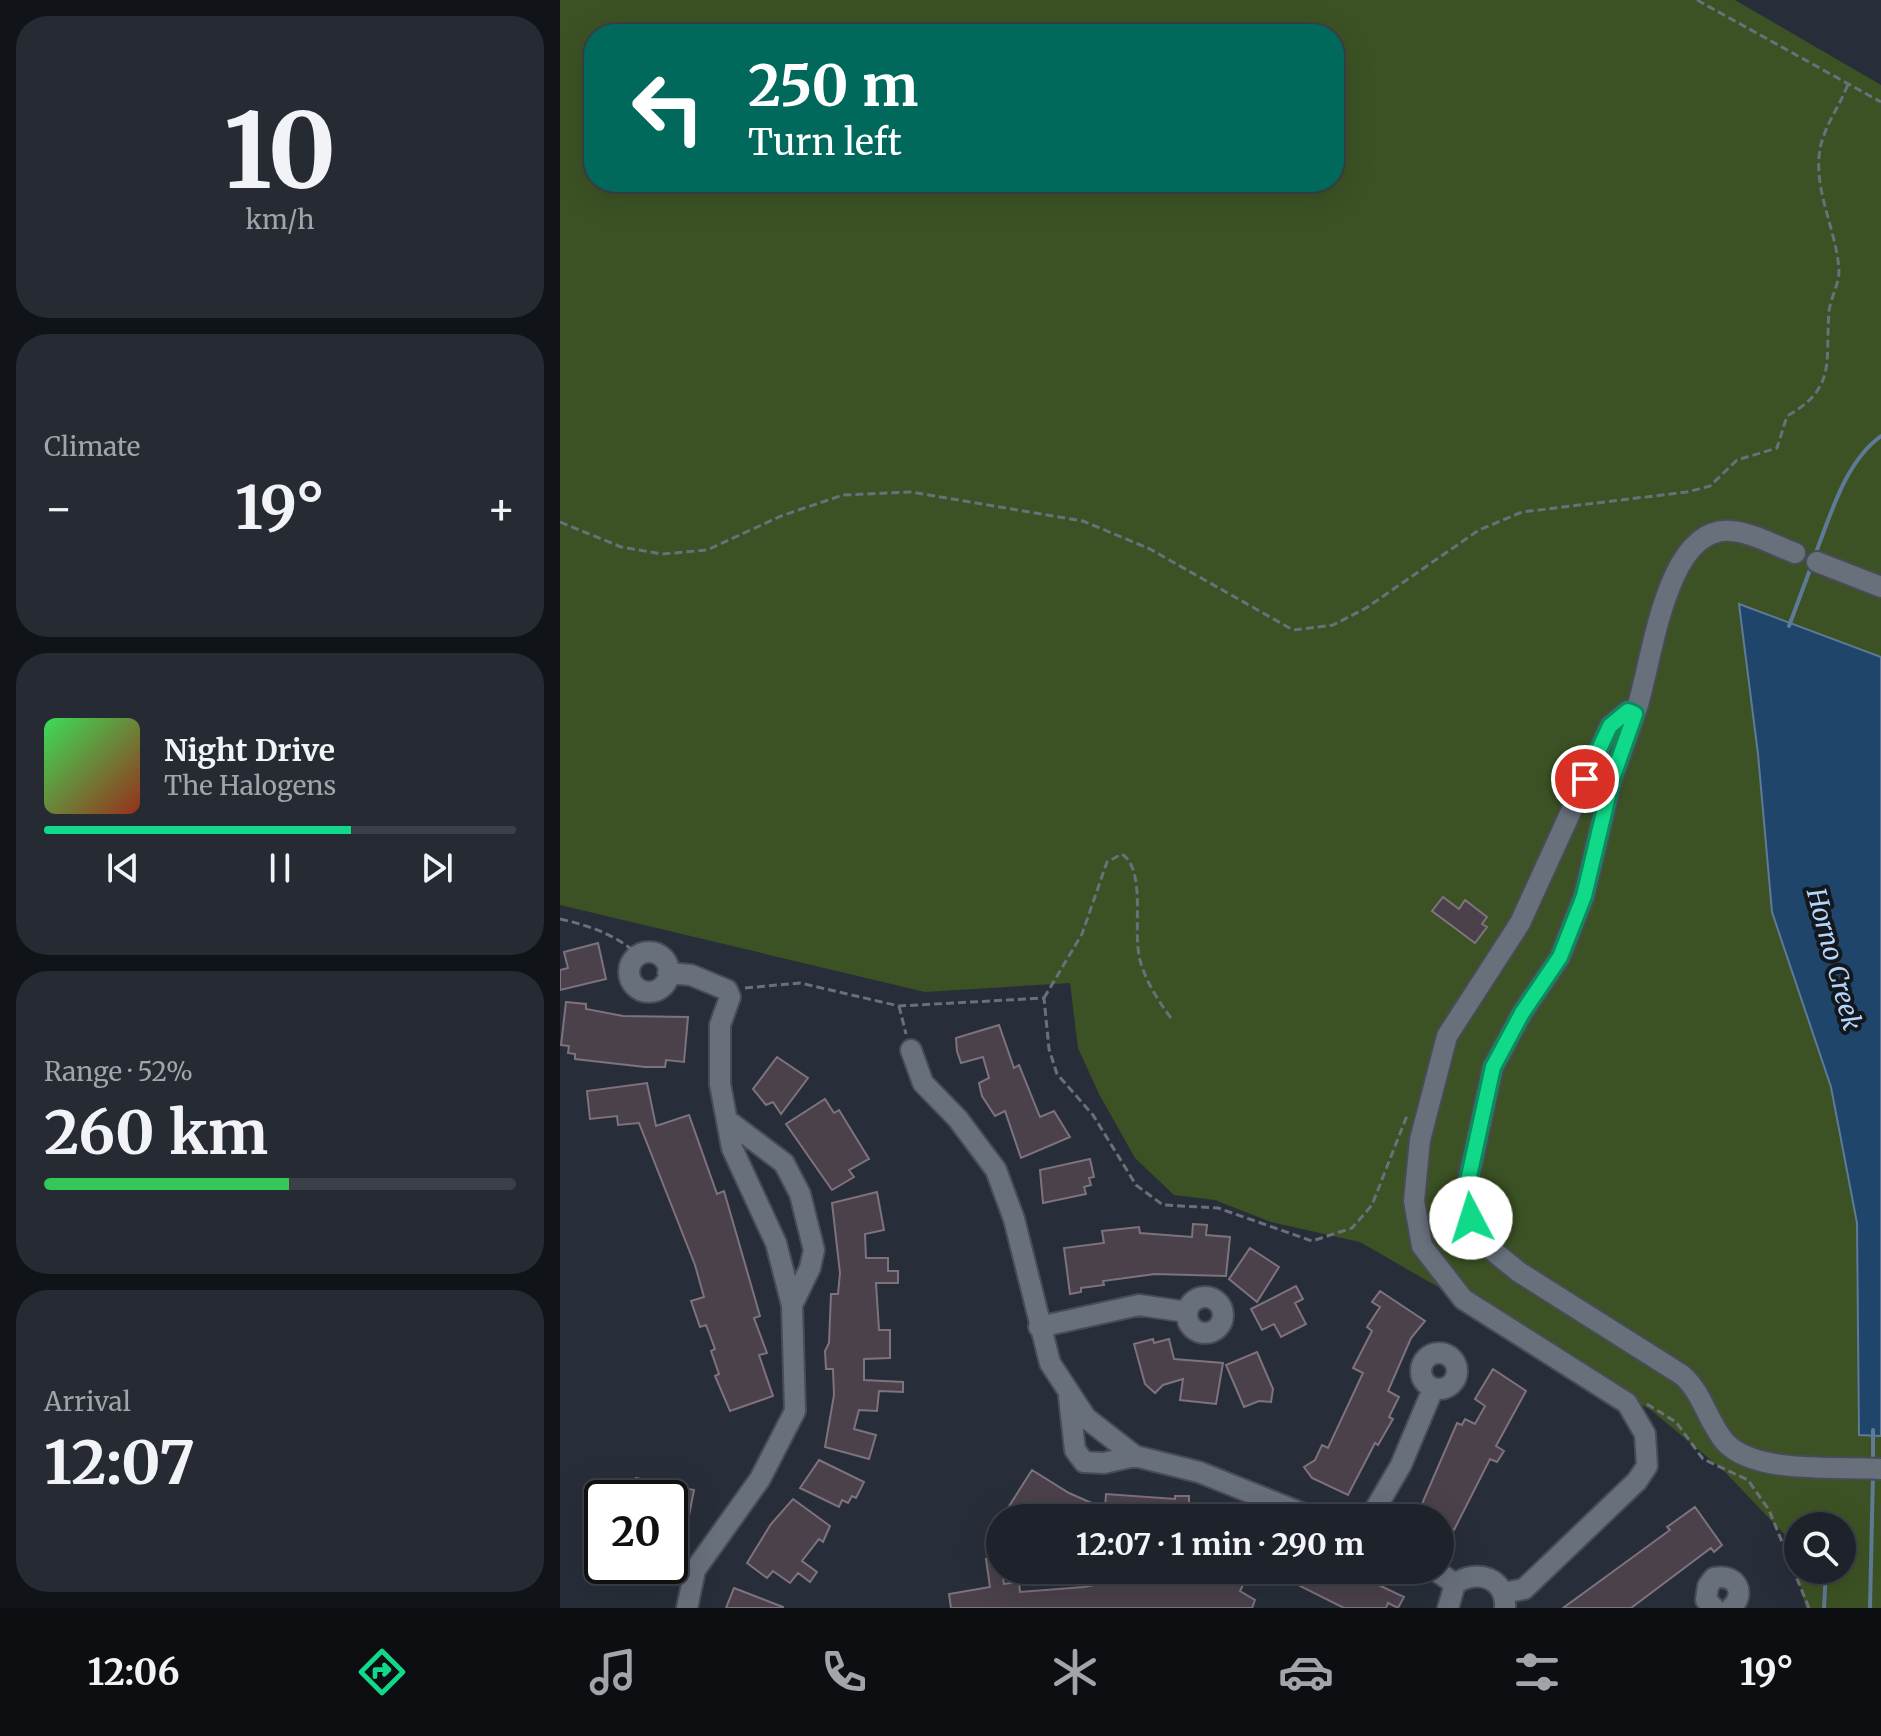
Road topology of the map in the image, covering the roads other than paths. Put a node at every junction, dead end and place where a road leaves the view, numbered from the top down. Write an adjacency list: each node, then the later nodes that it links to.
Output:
1 (1795, 553): 4 (street)
2 (1817, 562): 3 (street)
3 (1881, 587)
4 (1635, 714): 14 (street); 18 (street)
5 (668, 973): 5 (street); 7 (street)
6 (911, 1050): 10 (street)
7 (727, 1120): 8 (street); 8 (street)
8 (792, 1305): 20 (street)
9 (1187, 1312): 10 (street)
10 (1039, 1327): 12 (street)
11 (1433, 1389): 16 (street)
12 (1069, 1393): 13 (street); 13 (street)
13 (1135, 1456): 15 (street)
14 (1871, 1469)
15 (1279, 1504)
16 (1378, 1504)
17 (1455, 1584): 18 (street); 21 (street)
18 (1504, 1600)
19 (1704, 1605): 22 (street)
20 (687, 1608)
21 (1448, 1608)
22 (1731, 1608)

